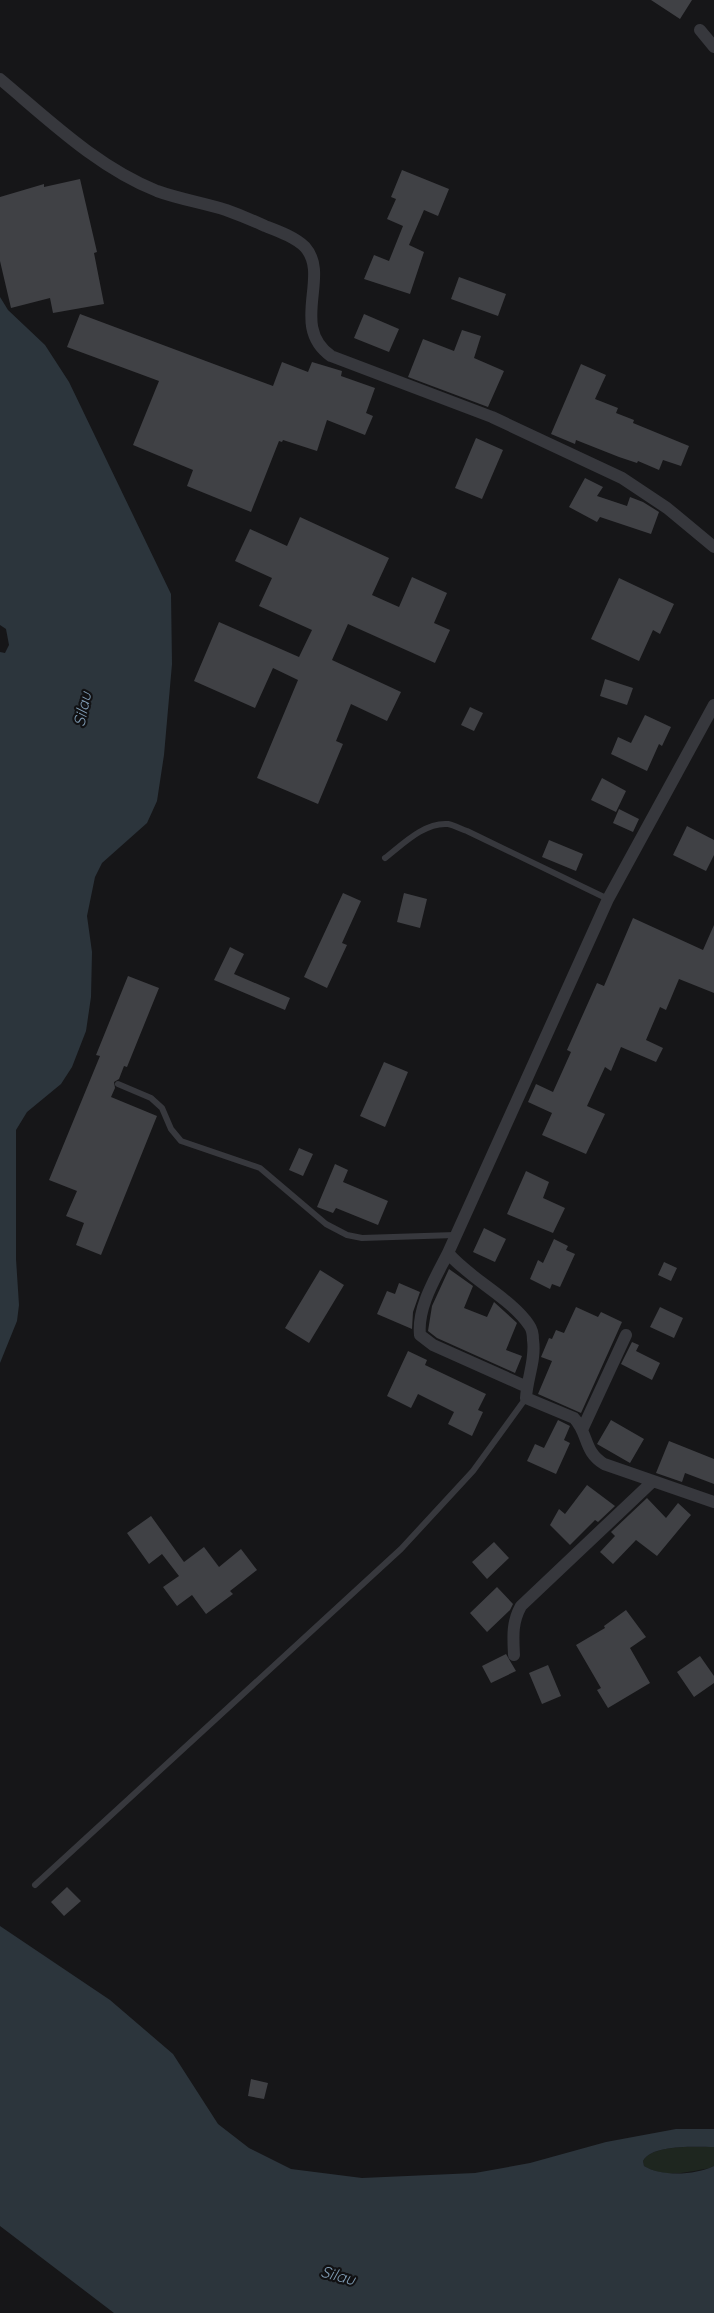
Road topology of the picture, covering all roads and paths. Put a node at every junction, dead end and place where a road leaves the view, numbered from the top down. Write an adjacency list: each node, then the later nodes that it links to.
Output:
1 (700, 30): 2 (street)
2 (714, 47)
3 (0, 79): 4 (street)
4 (714, 547)
5 (714, 706): 7 (street)
6 (385, 858): 7 (lane)
7 (608, 899): 9 (street)
8 (118, 1084): 9 (lane)
9 (455, 1235): 10 (street)
10 (448, 1253): 12 (street); 12 (street)
11 (626, 1335): 13 (street)
12 (527, 1392): 13 (street); 17 (lane)
13 (582, 1430): 14 (street)
14 (652, 1482): 15 (street); 16 (street)
15 (714, 1502)
16 (514, 1655)
17 (35, 1885)

